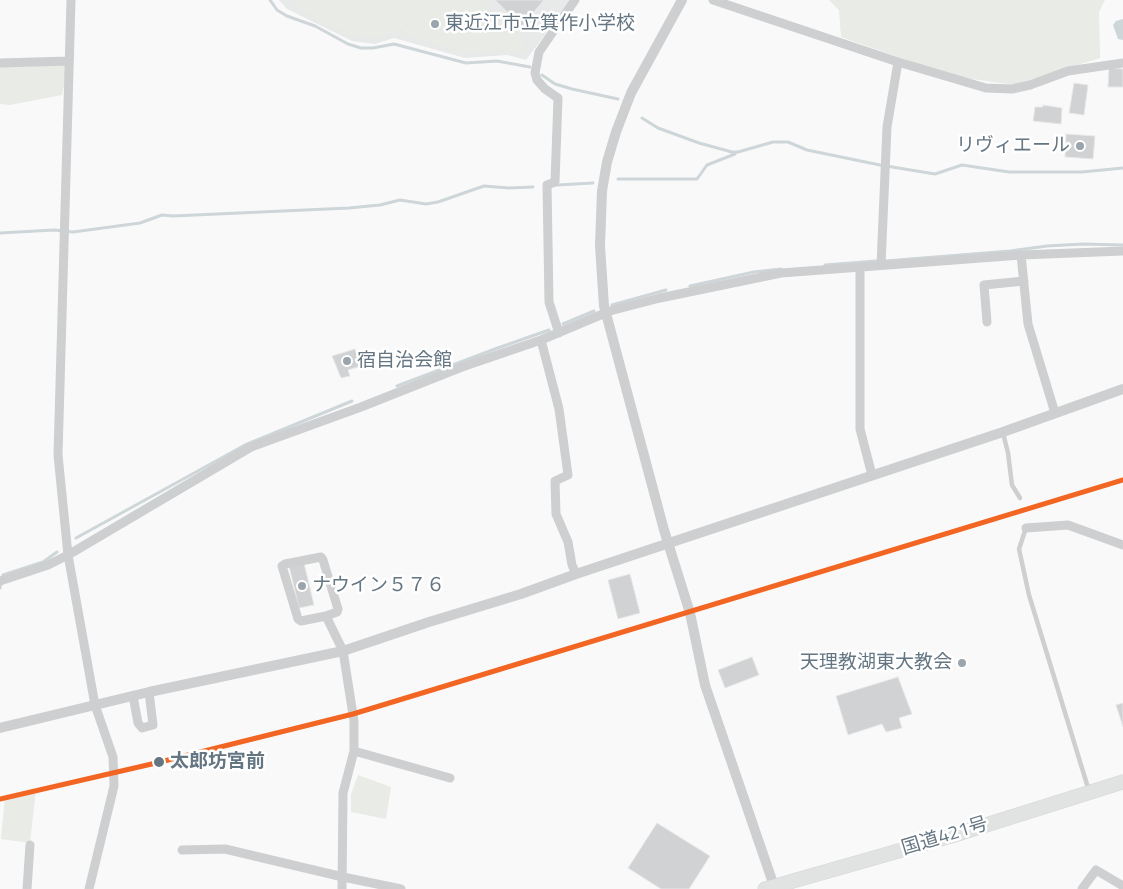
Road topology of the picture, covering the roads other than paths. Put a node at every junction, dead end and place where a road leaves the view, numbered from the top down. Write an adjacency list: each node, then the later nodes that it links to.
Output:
1 (71, 0): 5 (street)
2 (575, 0): 16 (street)
3 (682, 0): 14 (street)
4 (713, 0): 7 (street)
5 (70, 61): 6 (street); 26 (street)
6 (0, 62)
7 (898, 62): 8 (street); 11 (street)
8 (1123, 63)
9 (1123, 251): 10 (street)
10 (1021, 255): 11 (street); 13 (street)
11 (881, 265): 12 (street)
12 (860, 268): 14 (street); 21 (street)
13 (1024, 281): 15 (street); 19 (street)
14 (606, 313): 16 (street); 24 (street)
15 (987, 322)
16 (559, 333): 17 (street)
17 (541, 340): 26 (street); 27 (street)
18 (1123, 389): 19 (street)
19 (1054, 414): 20 (street)
20 (1003, 432): 21 (street); 22 (lane)
21 (872, 475): 24 (street)
22 (1020, 498)
23 (1026, 528): 25 (street); 38 (lane)
24 (668, 544): 27 (street); 43 (street)
25 (1123, 545)
26 (68, 555): 28 (street); 33 (street)
27 (576, 574): 30 (street)
28 (0, 581)
29 (326, 616): 29 (street); 30 (street)
30 (343, 651): 31 (street); 35 (street)
31 (149, 692): 32 (street); 32 (street)
32 (133, 696): 33 (street)
33 (95, 705): 34 (street); 45 (street)
34 (0, 728)
35 (354, 751): 36 (street); 41 (street)
36 (450, 778)
37 (1123, 782): 38 (highway, 国道421号)
38 (1089, 792): 43 (highway, 国道421号)
39 (30, 845): 44 (street)
40 (182, 850): 41 (street)
41 (343, 877): 46 (street); 47 (street)
42 (1123, 886): 48 (street)
43 (770, 887)
44 (27, 889)
45 (89, 889)
46 (342, 889)
47 (400, 889)
48 (1082, 889)

